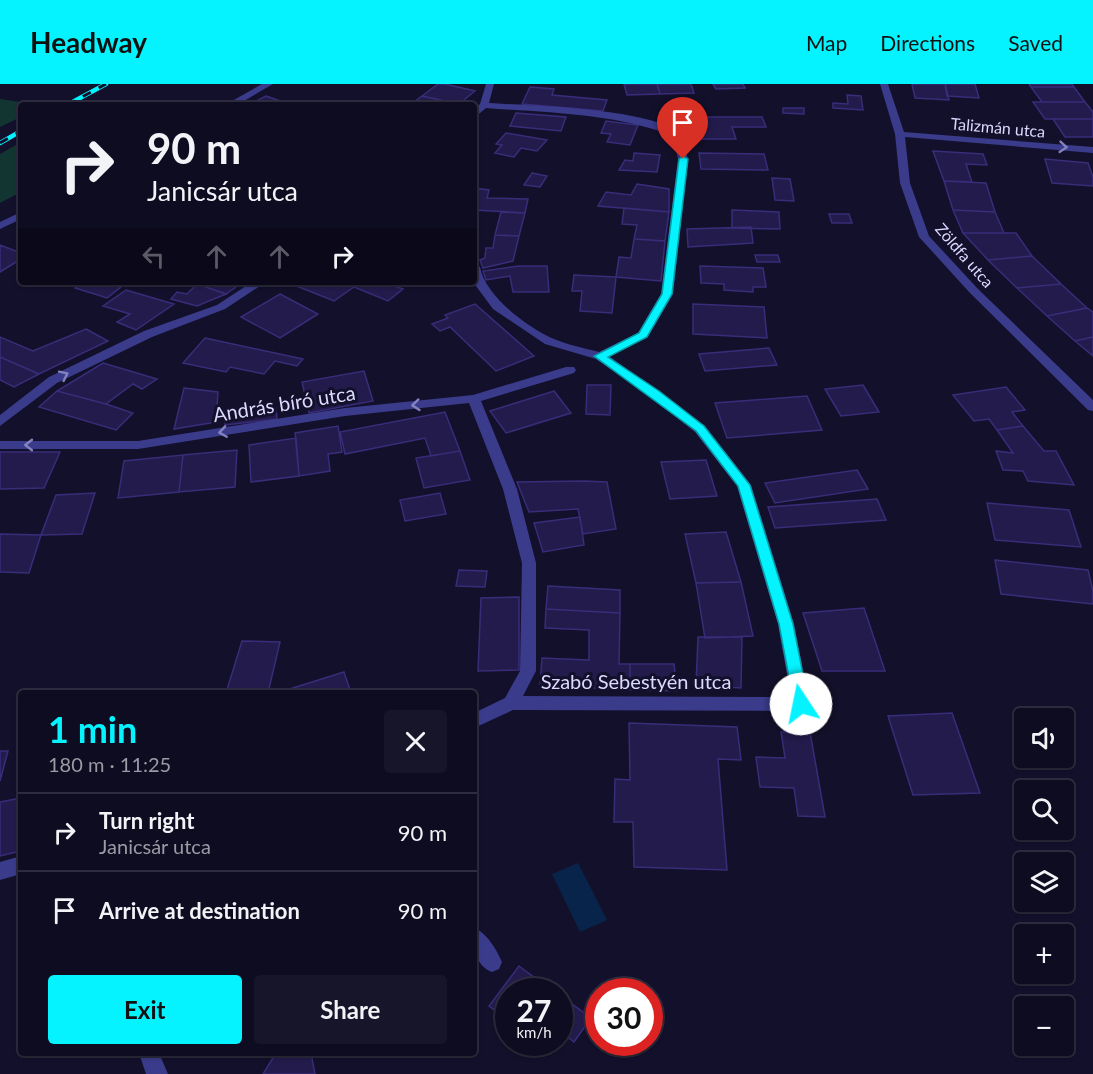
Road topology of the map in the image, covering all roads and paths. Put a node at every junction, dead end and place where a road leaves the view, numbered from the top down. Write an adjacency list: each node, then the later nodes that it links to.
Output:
1 (269, 84): 4 (street)
2 (490, 84): 5 (street)
3 (884, 84): 7 (street, Zöldfa utca)
4 (236, 102)
5 (484, 105): 6 (street); 13 (street)
6 (477, 112)
7 (900, 134): 8 (street, Talizmán utca, one-way to 8); 16 (street, Zöldfa utca)
8 (1093, 150)
9 (18, 217): 10 (street)
10 (0, 226)
11 (477, 279): 13 (street)
12 (255, 285): 17 (street, one-way to 12)
13 (600, 356): 19 (street, Szabó Sebestyén utca)
14 (570, 370): 15 (street, András bíró utca)
15 (474, 399): 18 (street, András bíró utca, one-way to 18); 19 (street)
16 (1093, 407)
17 (0, 422)
18 (0, 445)
19 (512, 703): 20 (street, Szabó Sebestyén utca)
20 (477, 720)
21 (18, 866): 22 (street)
22 (0, 871)
23 (477, 942): 24 (street)
24 (492, 962)
25 (149, 1056): 26 (street)
26 (157, 1074)

